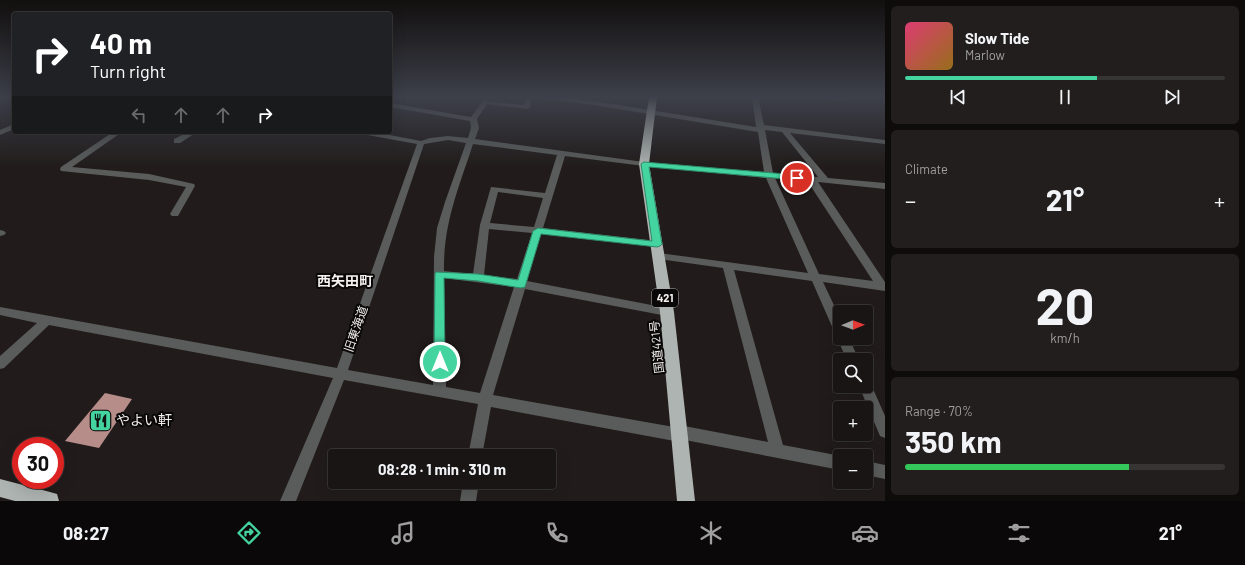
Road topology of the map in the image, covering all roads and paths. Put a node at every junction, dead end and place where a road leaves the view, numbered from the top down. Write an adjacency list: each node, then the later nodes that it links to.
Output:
1 (473, 120): 13 (street)
2 (650, 120): 17 (highway, 国道421号 / 421)
3 (701, 120): 6 (street)
4 (759, 120): 6 (street)
5 (12, 127): 8 (street)
6 (760, 129): 7 (street); 18 (street)
7 (784, 130): 14 (street); 20 (street)
8 (0, 134)
9 (115, 134): 23 (street)
10 (189, 134): 12 (street)
11 (373, 134): 15 (street)
12 (177, 141)
13 (471, 141): 15 (street); 16 (street); 28 (street)
14 (885, 142)
15 (422, 143): 38 (street, 旧東海道)
16 (562, 153): 17 (street); 22 (street)
17 (644, 164): 18 (street); 26 (highway, 国道421号 / 421)
18 (769, 175): 19 (street); 29 (street)
19 (811, 179): 20 (street); 32 (street)
20 (825, 180): 21 (street)
21 (885, 186)
22 (549, 196): 24 (street); 25 (street)
23 (175, 214)
24 (485, 225): 25 (street); 30 (street)
25 (538, 231): 26 (street); 31 (street)
26 (658, 250): 27 (street); 34 (highway, 国道421号 / 421)
27 (727, 265): 29 (street); 45 (street)
28 (440, 274): 30 (street); 39 (street)
29 (816, 277): 32 (street); 35 (street)
30 (478, 278): 31 (street)
31 (521, 284): 34 (street); 41 (street)
32 (884, 286)
33 (0, 311): 36 (street)
34 (667, 312): 43 (highway, 国道421号 / 421)
35 (833, 315)
36 (47, 320): 37 (street); 38 (street)
37 (0, 364)
38 (341, 373): 39 (street); 52 (street, 旧東海道)
39 (440, 391): 41 (street)
40 (868, 393): 42 (street)
41 (484, 399): 43 (street); 44 (street)
42 (885, 431)
43 (680, 434): 45 (street); 54 (highway, 国道421号 / 421)
44 (476, 449)
45 (778, 452): 46 (street)
46 (833, 462)
47 (873, 469): 48 (street)
48 (885, 472)
49 (0, 488): 51 (highway)
50 (470, 489): 53 (street)
51 (50, 501)
52 (288, 501)
53 (468, 501)
54 (686, 501)

